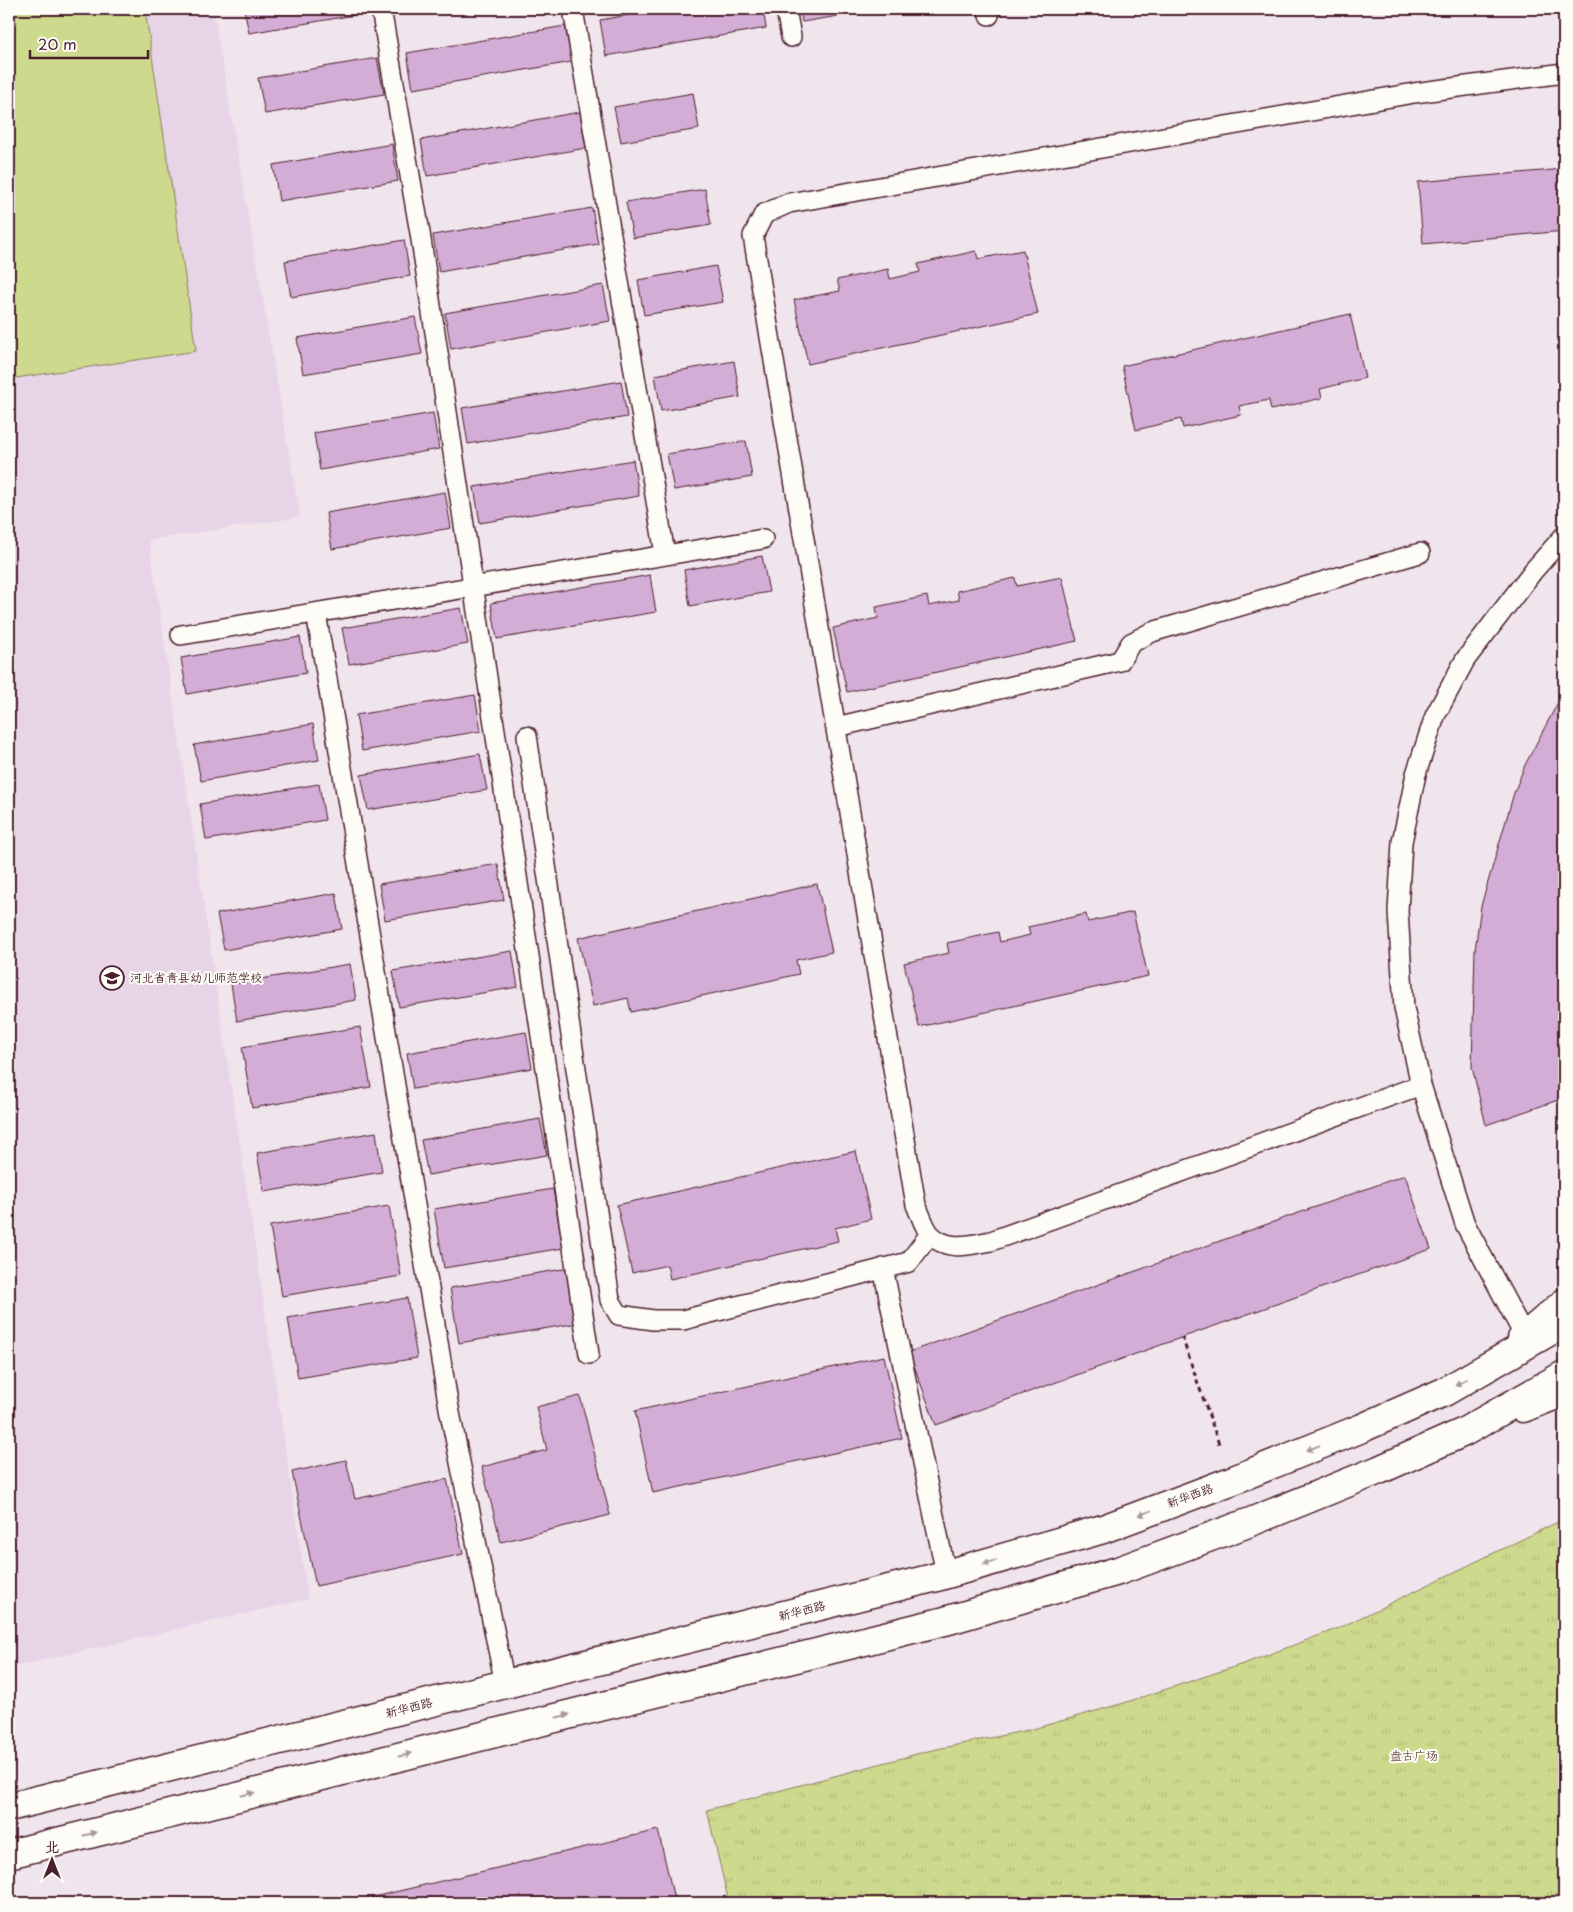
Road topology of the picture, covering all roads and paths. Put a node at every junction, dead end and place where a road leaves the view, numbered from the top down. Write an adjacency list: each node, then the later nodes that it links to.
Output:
1 (382, 9): 10 (lane)
2 (573, 9): 9 (lane)
3 (786, 9): 4 (lane)
4 (791, 37)
5 (1564, 73): 13 (lane)
6 (1564, 536): 15 (lane)
7 (763, 539): 9 (lane)
8 (1420, 553): 13 (lane)
9 (665, 554): 10 (lane)
10 (473, 586): 11 (lane); 22 (lane)
11 (316, 613): 12 (lane); 29 (lane)
12 (181, 635)
13 (836, 727): 16 (lane)
14 (527, 736): 17 (lane)
15 (1421, 1085): 16 (lane); 21 (lane)
16 (930, 1234): 17 (lane)
17 (883, 1268): 28 (lane)
18 (1564, 1303): 21 (main road)
19 (1564, 1323): 23 (main road, 新华西路)
20 (1182, 1337): 27 (path)
21 (1525, 1337): 23 (main road)
22 (588, 1354)
23 (1497, 1362): 27 (main road, 新华西路, one-way to 27)
24 (1564, 1375): 26 (main road)
25 (1564, 1392): 26 (main road)
26 (1464, 1432): 31 (main road, one-way to 26)
27 (1231, 1481): 28 (main road, 新华西路, one-way to 28)
28 (946, 1574): 29 (main road, 新华西路)
29 (505, 1684): 30 (main road, 新华西路)
30 (9, 1808)
31 (9, 1854)

